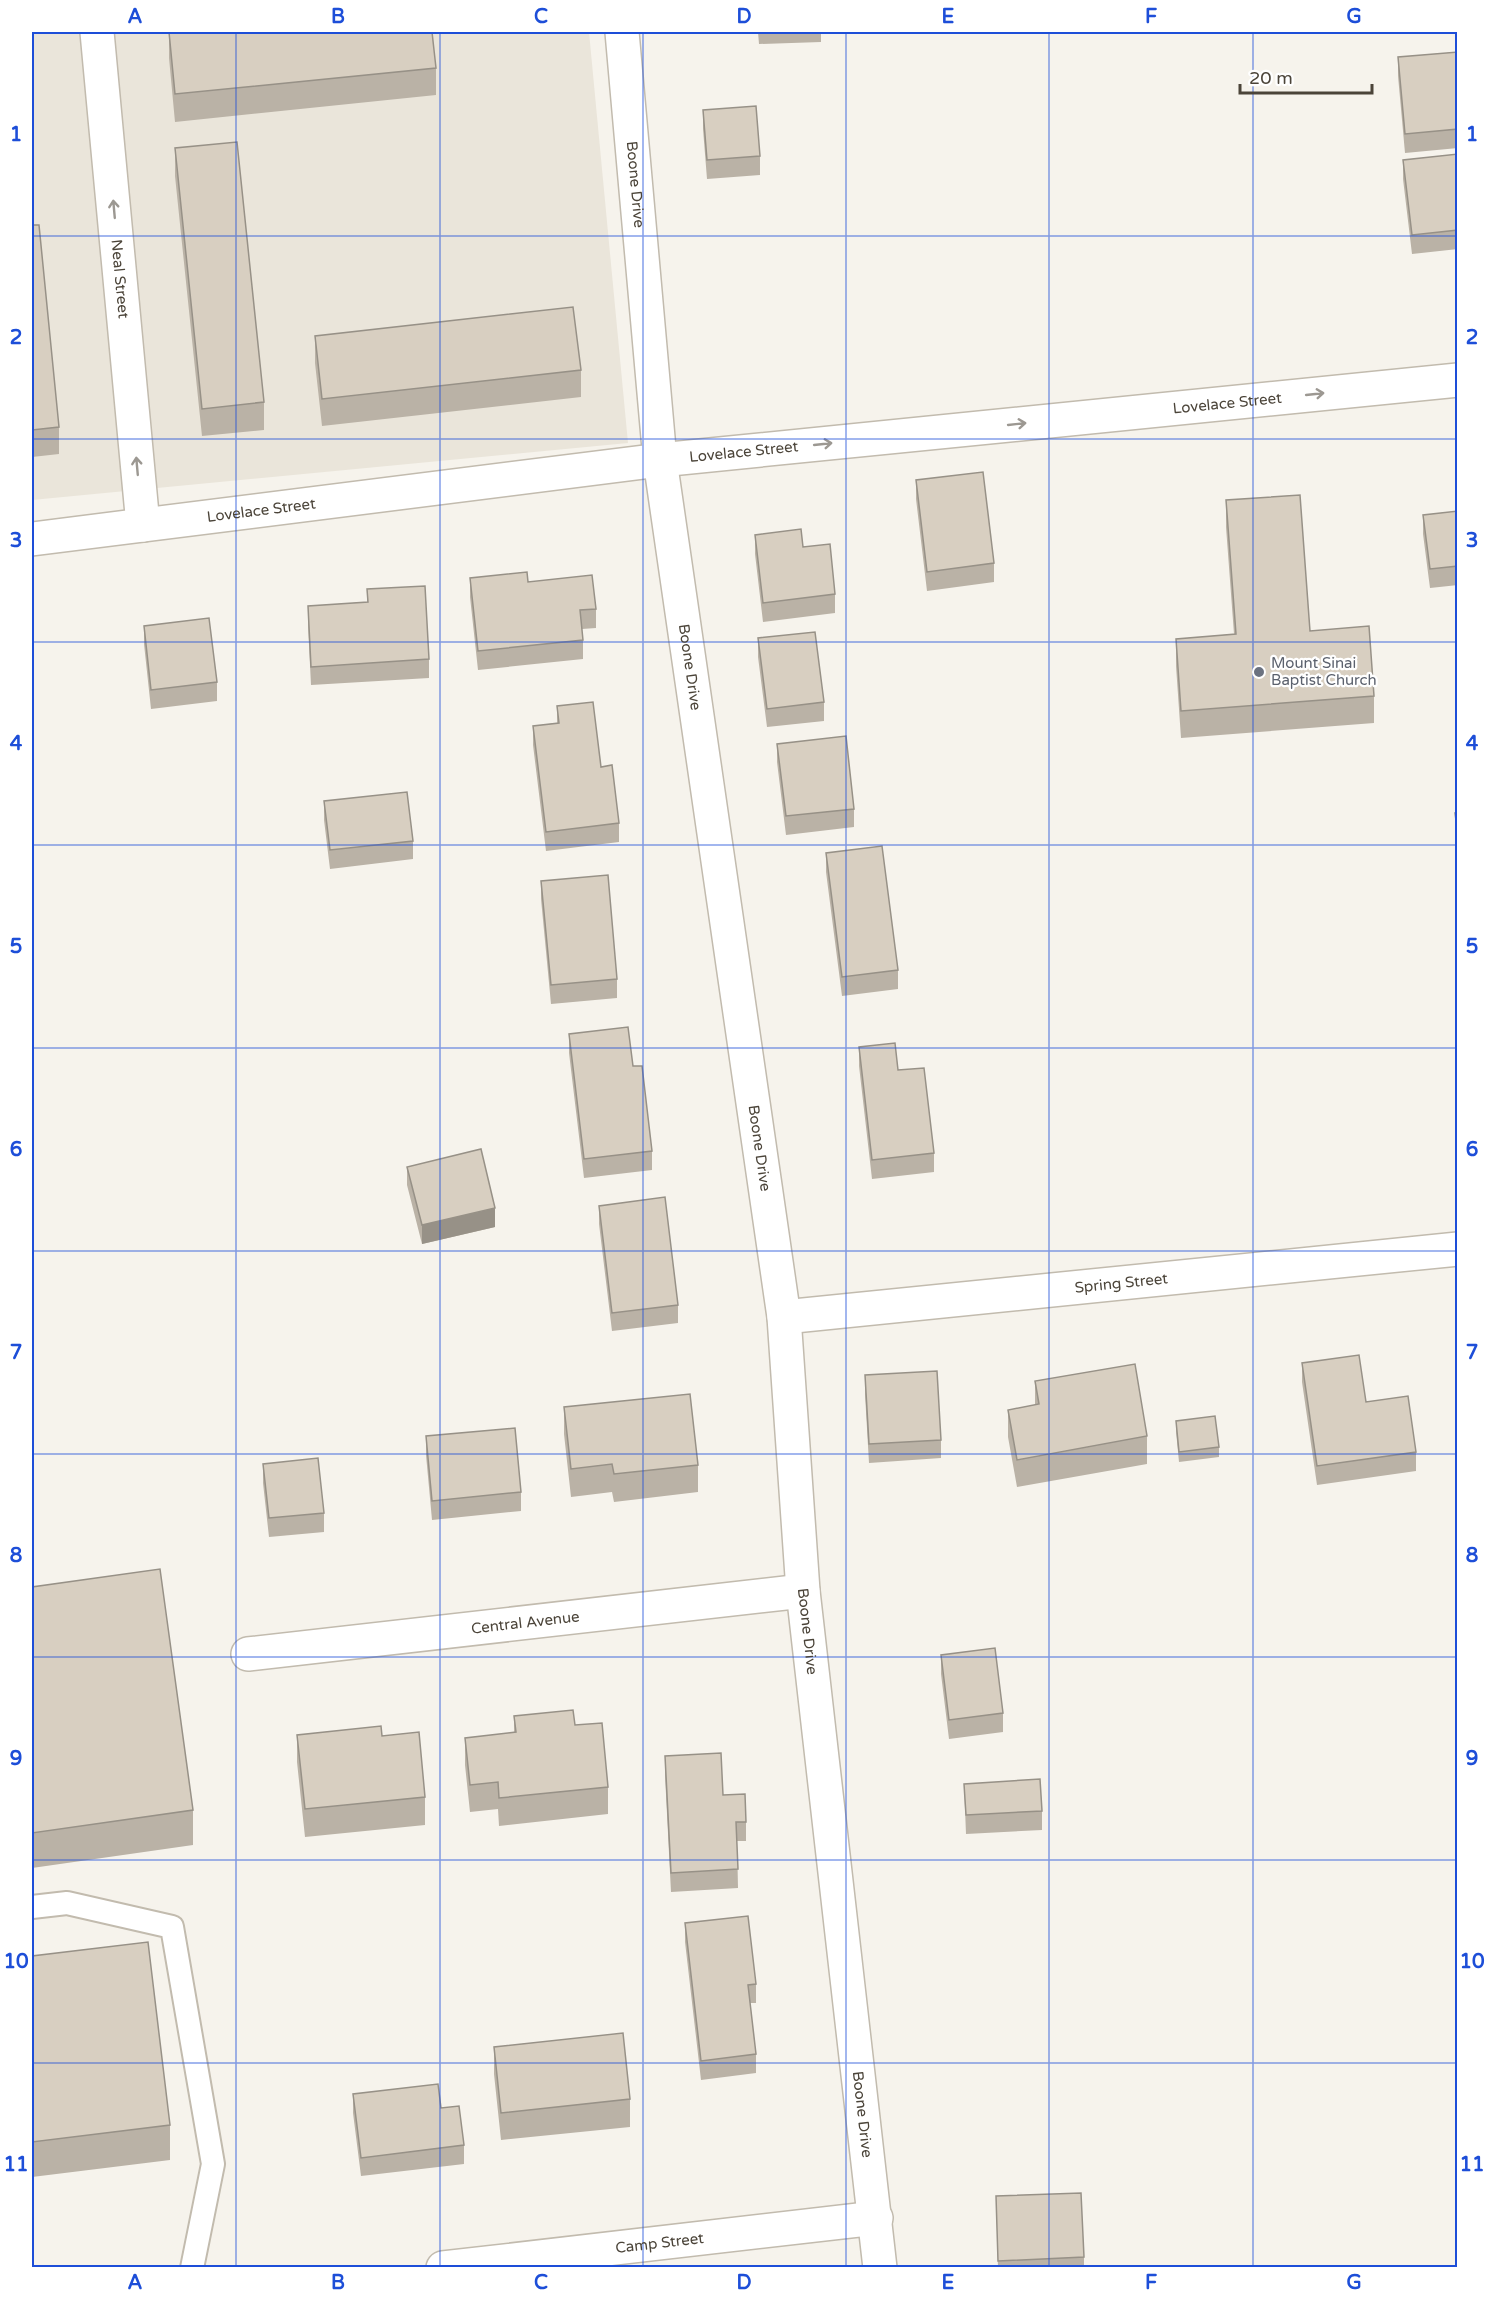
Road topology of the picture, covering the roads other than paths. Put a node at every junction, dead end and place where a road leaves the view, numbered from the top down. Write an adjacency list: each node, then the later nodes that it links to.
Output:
1 (97, 32): 5 (street, Neal Street, one-way to 1)
2 (622, 32): 4 (street, Boone Drive)
3 (1458, 380): 4 (street, Lovelace Street, one-way to 3)
4 (660, 460): 5 (street, Lovelace Street); 8 (street, Boone Drive)
5 (143, 525): 6 (street, Lovelace Street)
6 (32, 540)
7 (1458, 1249): 8 (street, Spring Street)
8 (784, 1317): 9 (street, Boone Drive)
9 (802, 1591): 10 (street, Central Avenue); 12 (street, Boone Drive)
10 (248, 1654)
11 (32, 1907): 13 (lane)
12 (876, 2218): 14 (street, Camp Street); 15 (street, Boone Drive)
13 (187, 2267)
14 (443, 2268)
15 (880, 2268)

